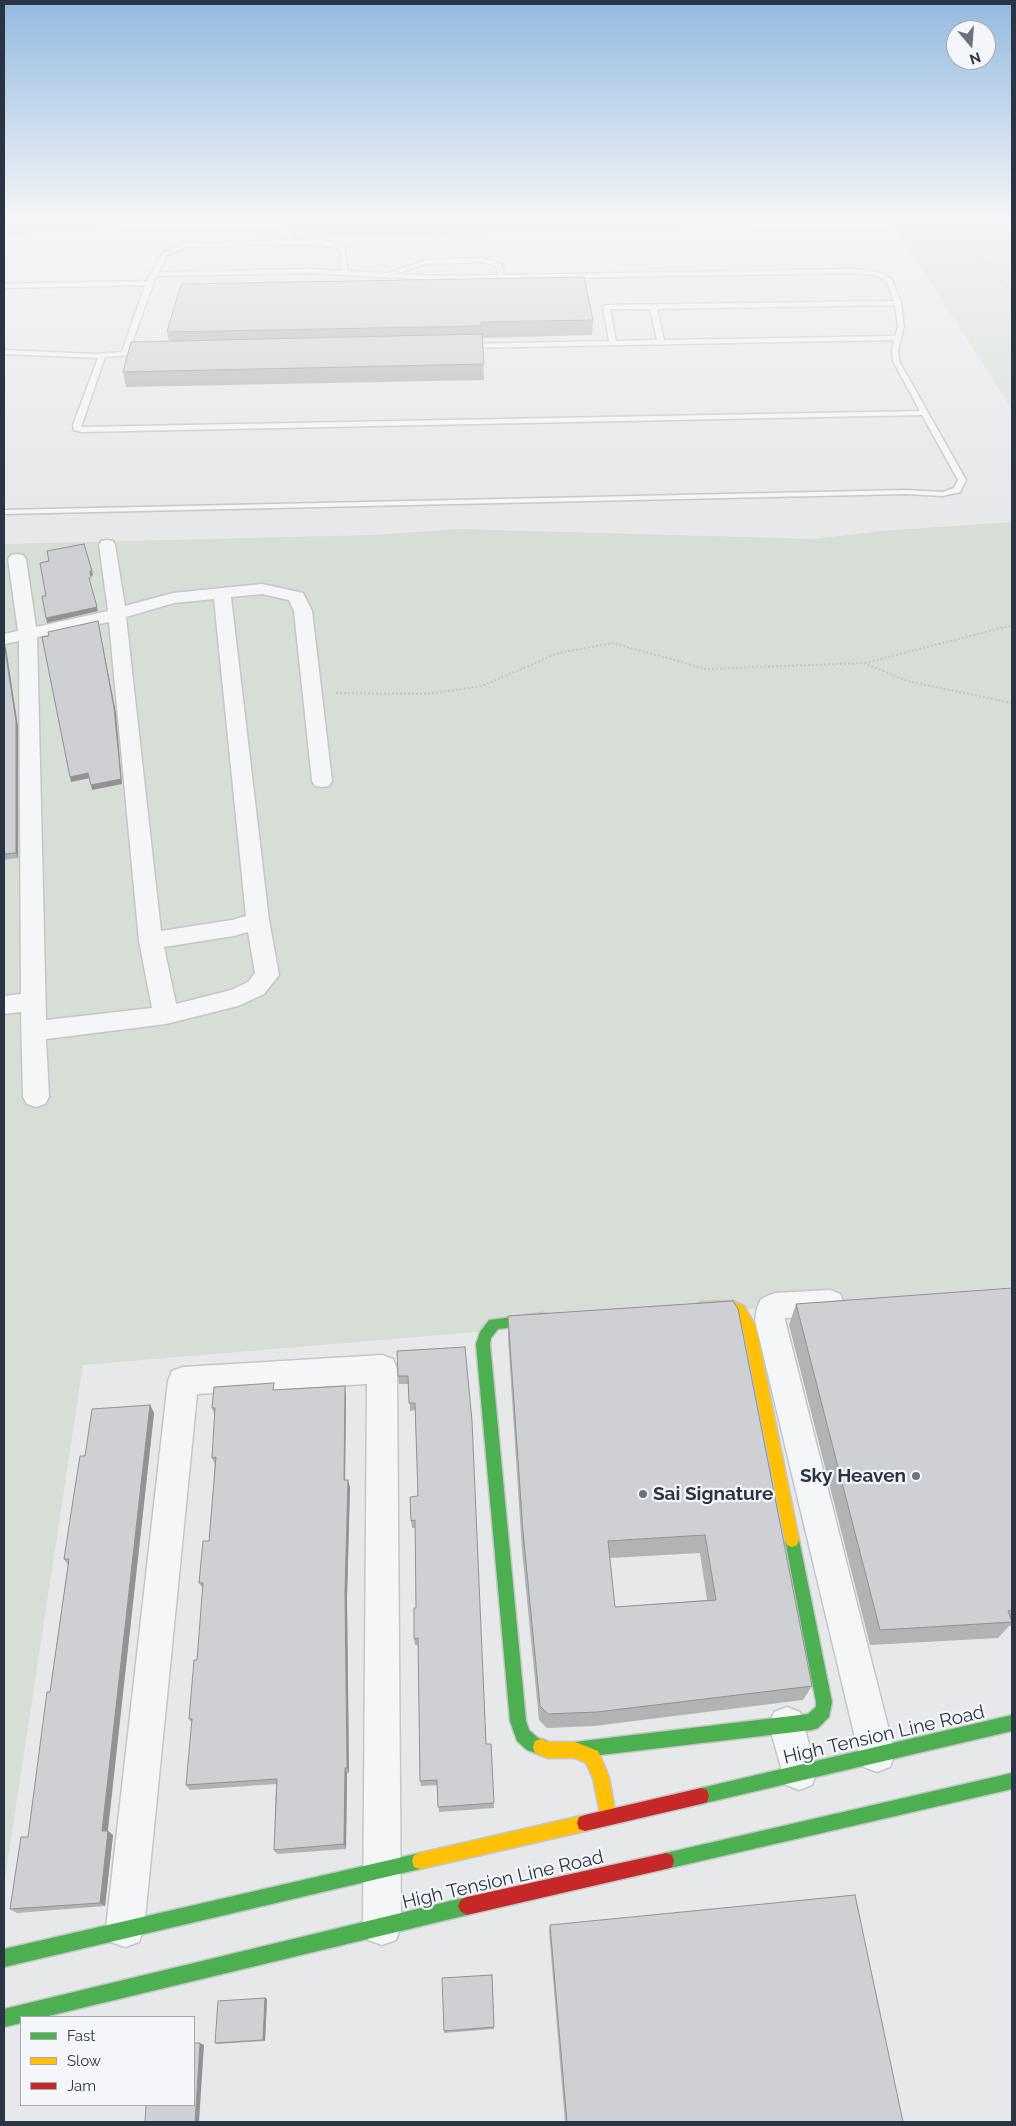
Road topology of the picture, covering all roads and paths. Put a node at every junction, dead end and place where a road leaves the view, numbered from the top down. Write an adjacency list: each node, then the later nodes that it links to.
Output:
1 (137, 318): 10 (lane)
2 (608, 318): 7 (lane)
3 (656, 318): 6 (lane)
4 (900, 318): 5 (lane)
5 (899, 338): 6 (lane); 13 (lane)
6 (661, 342): 7 (lane)
7 (613, 343): 8 (lane)
8 (453, 346)
9 (4, 352): 12 (lane)
10 (125, 352): 11 (lane); 12 (lane)
11 (154, 352)
12 (102, 356): 13 (lane)
13 (924, 413): 14 (lane)
14 (4, 512)
15 (107, 544): 18 (street)
16 (17, 559): 20 (street)
17 (222, 593): 18 (street); 23 (street); 26 (street)
18 (117, 614): 20 (street); 27 (street)
19 (1012, 625): 22 (path)
20 (28, 635): 21 (street); 28 (street)
21 (4, 639)
22 (864, 663): 23 (path); 24 (path)
23 (312, 692): 25 (street)
24 (1012, 703)
25 (322, 781)
26 (258, 920): 27 (street); 30 (street)
27 (152, 941): 30 (street)
28 (33, 1002): 29 (street); 31 (street)
29 (4, 1005)
30 (166, 1015): 31 (street)
31 (34, 1031): 32 (street)
32 (36, 1097)
33 (854, 1302): 39 (street)
34 (690, 1309): 37 (main road)
35 (552, 1318): 38 (main road)
36 (1012, 1723): 39 (main road, High Tension Line Road)
37 (787, 1725): 38 (main road); 40 (street)
38 (575, 1750): 42 (main road)
39 (877, 1754): 40 (main road, High Tension Line Road)
40 (799, 1772): 42 (main road, High Tension Line Road)
41 (1012, 1781): 44 (main road, High Tension Line Road)
42 (608, 1817): 43 (main road, High Tension Line Road)
43 (382, 1870): 44 (street); 45 (main road, High Tension Line Road); 45 (street)
44 (382, 1926): 47 (main road, High Tension Line Road)
45 (126, 1928): 46 (main road, High Tension Line Road)
46 (4, 1958)
47 (4, 2018)

